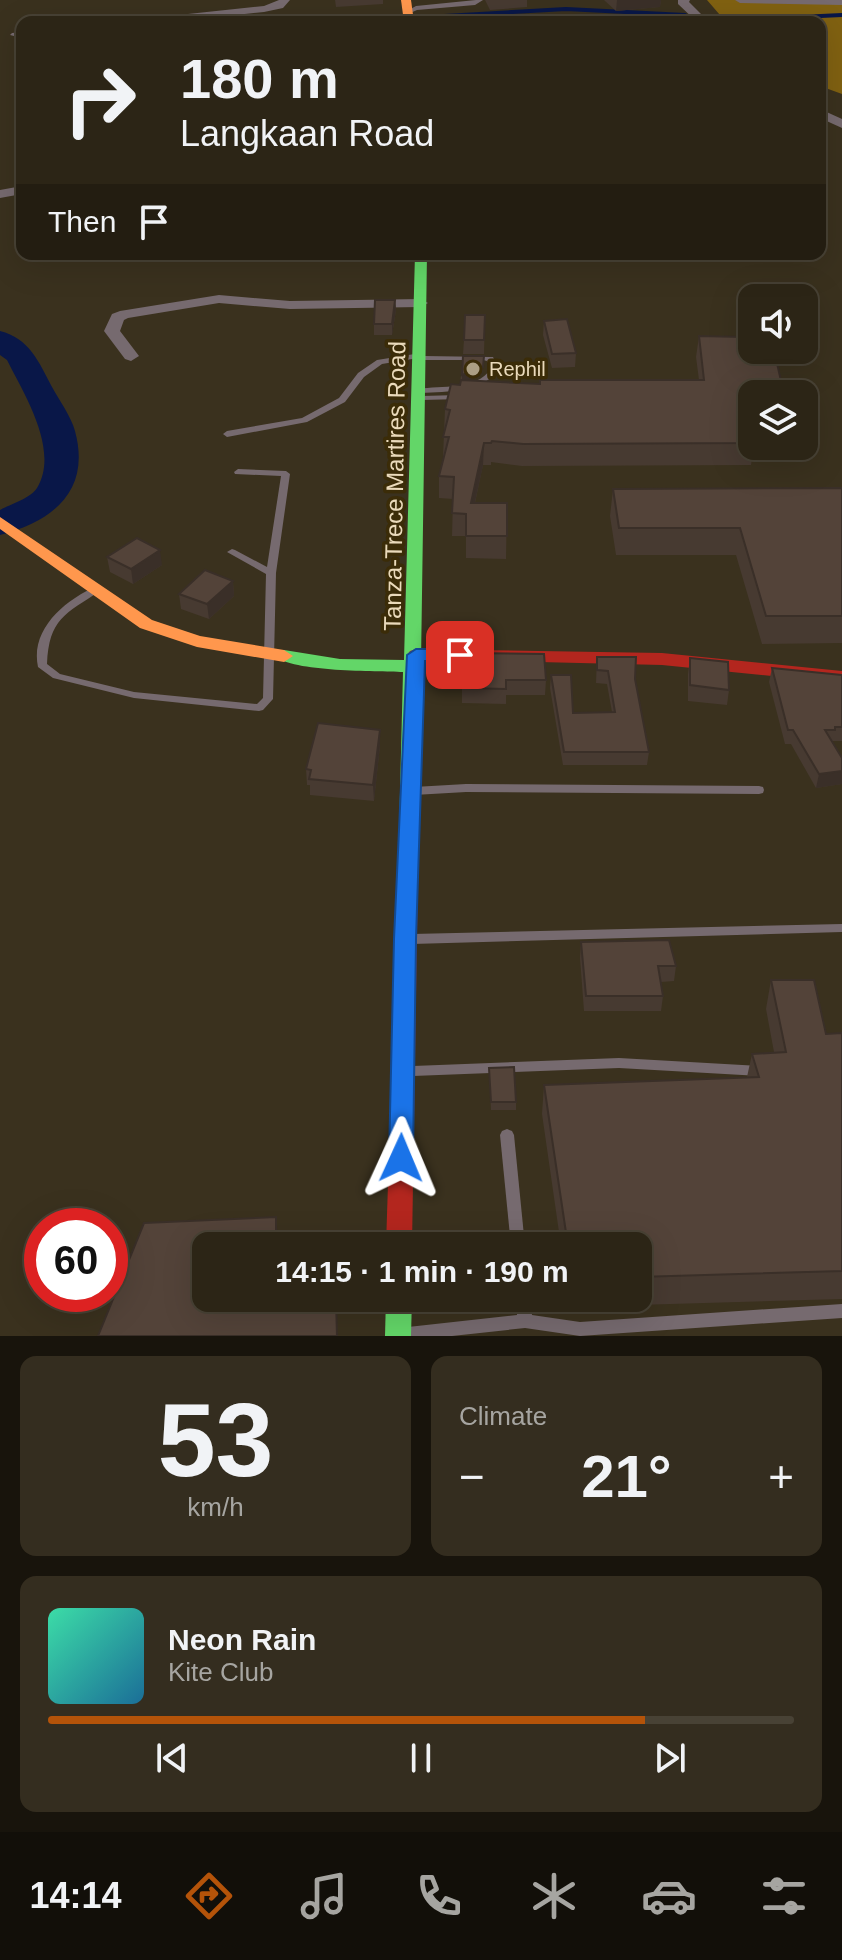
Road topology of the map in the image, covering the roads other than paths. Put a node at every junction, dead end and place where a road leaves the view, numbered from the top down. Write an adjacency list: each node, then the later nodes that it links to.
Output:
1 (285, 0): 7 (street)
2 (480, 0): 6 (lane)
3 (685, 0): 8 (street)
4 (740, 0): 5 (street)
5 (842, 2)
6 (407, 11)
7 (198, 16)
8 (696, 16)
9 (421, 260): 10 (main road, Tanza-Trece Martires Road)
10 (421, 303): 11 (street); 12 (main road, Tanza-Trece Martires Road)
11 (131, 356)
12 (421, 356): 13 (main road, Tanza-Trece Martires Road); 13 (lane); 15 (lane)
13 (420, 395): 14 (lane); 25 (main road, Tanza-Trece Martires Road)
14 (468, 396)
15 (227, 434)
16 (238, 472): 19 (lane)
17 (0, 522): 20 (main road)
18 (232, 552): 19 (lane)
19 (271, 573): 24 (lane)
20 (97, 589): 24 (main road); 24 (lane)
21 (329, 645): 24 (main road)
22 (368, 646): 26 (main road)
23 (392, 647): 25 (main road)
24 (269, 650): 26 (main road)
25 (416, 656): 26 (main road); 27 (main road); 29 (main road, Tanza-Trece Martires Road)
26 (368, 665)
27 (842, 677)
28 (759, 790): 29 (lane)
29 (412, 791): 31 (main road, Tanza-Trece Martires Road)
30 (842, 928): 31 (lane)
31 (405, 939): 32 (main road, Tanza-Trece Martires Road)
32 (403, 1071): 33 (lane); 35 (main road, Tanza-Trece Martires Road)
33 (770, 1071)
34 (507, 1135): 36 (lane)
35 (399, 1232)
36 (517, 1232)
37 (842, 1311): 40 (lane)
38 (399, 1312): 41 (main road)
39 (524, 1312): 40 (lane)
40 (525, 1321): 41 (lane)
41 (398, 1336)

